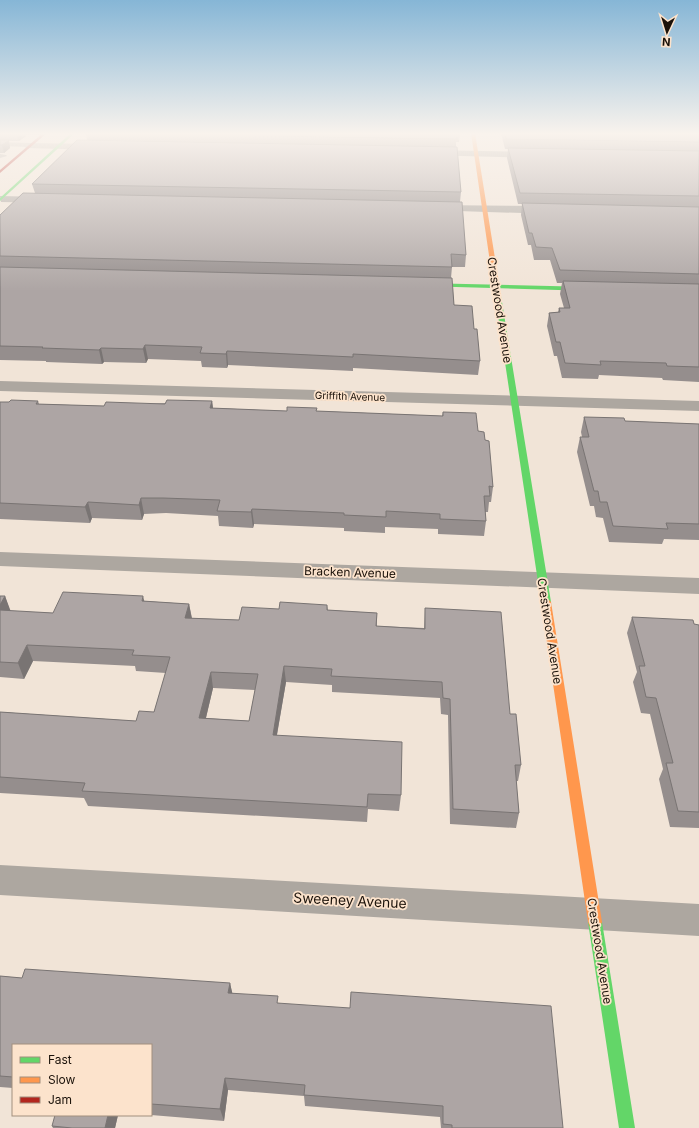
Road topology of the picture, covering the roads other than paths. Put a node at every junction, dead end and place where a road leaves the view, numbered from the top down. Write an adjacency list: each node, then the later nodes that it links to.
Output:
1 (16, 186): 3 (street)
2 (481, 186): 6 (street, Crestwood Avenue)
3 (0, 200): 4 (street)
4 (59, 201)
5 (424, 208): 6 (street)
6 (484, 209): 7 (street); 9 (street, Crestwood Avenue)
7 (564, 210)
8 (411, 285): 9 (street)
9 (496, 287): 10 (street); 12 (street, Crestwood Avenue)
10 (598, 290)
11 (0, 386): 12 (street, Griffith Avenue)
12 (514, 400): 13 (street, Griffith Avenue); 15 (street, Crestwood Avenue)
13 (699, 406)
14 (0, 559): 15 (street, Bracken Avenue)
15 (542, 580): 16 (street, Bracken Avenue); 18 (street, Crestwood Avenue)
16 (699, 586)
17 (0, 880): 18 (street, Sweeney Avenue)
18 (594, 914): 19 (street, Sweeney Avenue); 20 (street, Crestwood Avenue)
19 (699, 920)
20 (627, 1128)

